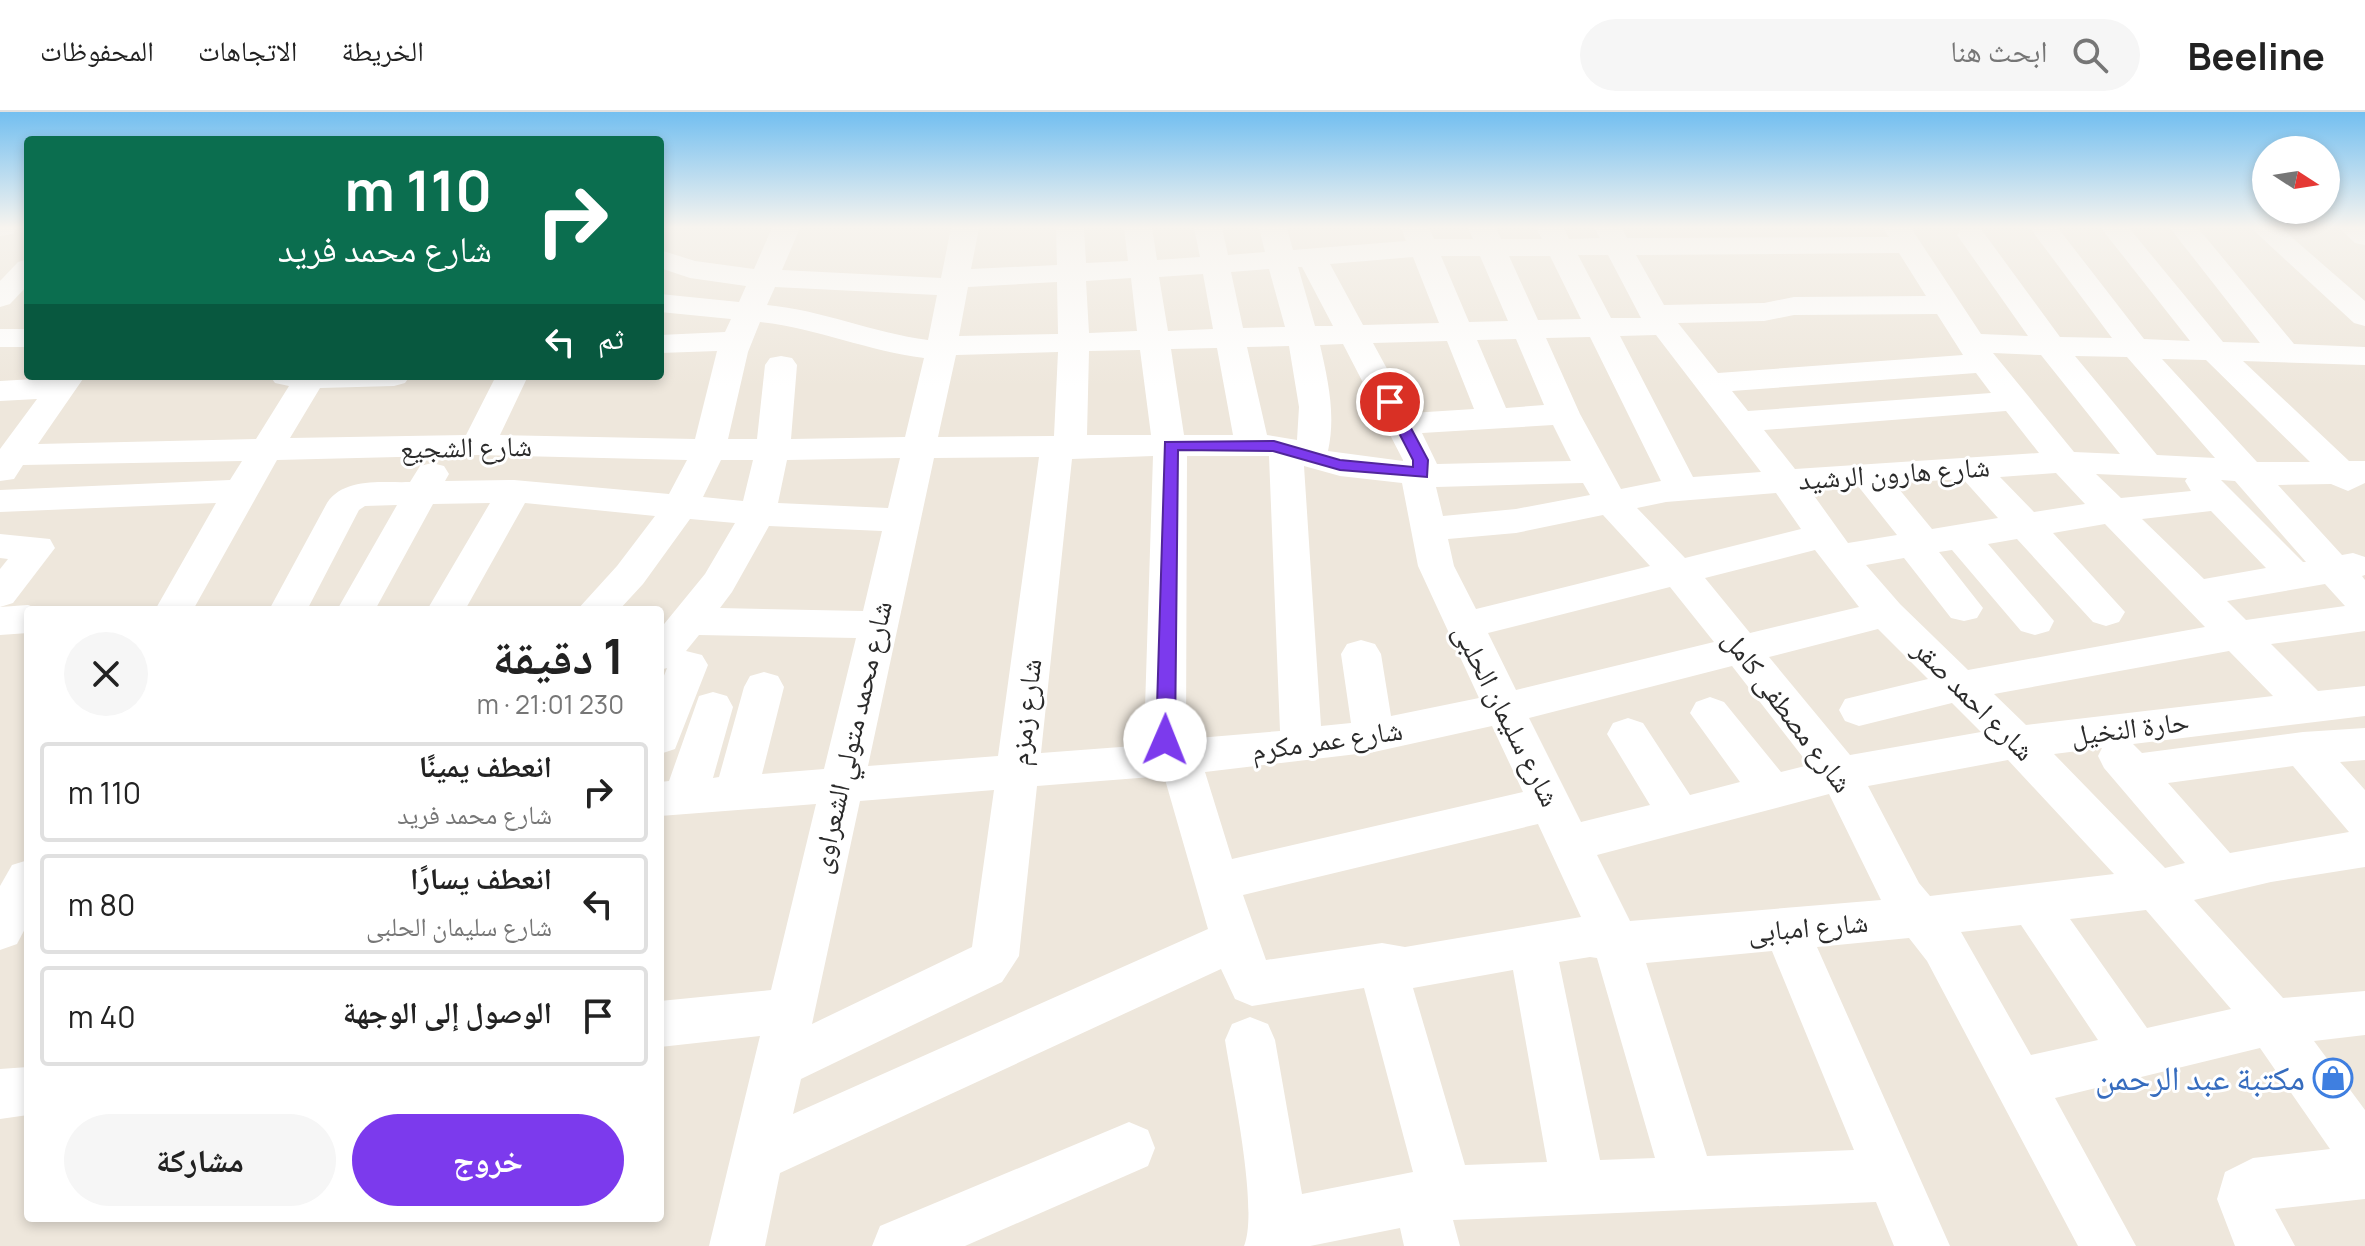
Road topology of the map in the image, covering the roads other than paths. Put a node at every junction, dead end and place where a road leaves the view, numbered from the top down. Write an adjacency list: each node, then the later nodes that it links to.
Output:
1 (764, 281): 25 (street)
2 (875, 281): 21 (street)
3 (979, 281): 21 (street)
4 (1072, 281): 39 (street, شارع زمزم)
5 (1146, 281): 37 (street)
6 (1219, 281): 35 (street)
7 (1314, 281): 34 (street)
8 (1332, 281): 31 (street, شارع سليمان الحلبى)
9 (1438, 281): 30 (street)
10 (1507, 281): 29 (street, شارع مصطفى كامل)
11 (1575, 281): 28 (street)
12 (1637, 281): 27 (street, شارع احمد صقر)
13 (1733, 281): 27 (street)
14 (1824, 281): 24 (street)
15 (1931, 281): 24 (street)
16 (2004, 281): 40 (street)
17 (2084, 281): 42 (street)
18 (2158, 281): 43 (street)
19 (2228, 281): 44 (street)
20 (2335, 281): 22 (street)
21 (954, 283): 41 (street, شارع محمد متولي الشعراوى)
22 (2353, 295): 26 (street)
23 (664, 303): 25 (street)
24 (1947, 305): 45 (street)
25 (750, 310): 36 (street); 41 (street)
26 (2365, 317)
27 (1659, 320): 28 (street); 51 (street, شارع احمد صقر)
28 (1598, 328): 29 (street); 77 (street)
29 (1530, 331): 30 (street); 54 (street, شارع مصطفى كامل)
30 (1461, 334): 31 (street); 55 (street)
31 (1353, 336): 34 (street); 57 (street, شارع سليمان الحلبى)
32 (0, 338): 33 (street)
33 (24, 338)
34 (1303, 338): 35 (street); 64 (street)
35 (1230, 339): 37 (street); 64 (street)
36 (736, 341): 38 (street); 63 (street)
37 (1154, 341): 39 (street); 59 (street)
38 (664, 344)
39 (1074, 344): 41 (street); 61 (street, شارع زمزم)
40 (2050, 345): 42 (street); 45 (street); 68 (street)
41 (941, 348): 60 (street, شارع محمد متولي الشعراوى)
42 (2135, 348): 43 (street); 71 (street)
43 (2213, 350): 44 (street); 72 (street)
44 (2284, 352): 46 (street)
45 (1978, 353): 51 (street); 53 (street)
46 (2365, 356)
47 (781, 365): 62 (street)
48 (65, 380): 52 (street); 67 (street)
49 (301, 380): 65 (street)
50 (509, 380): 58 (street)
51 (1708, 383): 56 (street, شارع احمد صقر)
52 (0, 391)
53 (2013, 401): 56 (street); 66 (street)
54 (1564, 414): 55 (street); 76 (street, شارع مصطفى كامل)
55 (1494, 418): 57 (street)
56 (1737, 422): 75 (street, شارع احمد صقر)
57 (1402, 424): 73 (street, شارع سليمان الحلبى)
58 (464, 445): 63 (street, شارع الشجيع); 65 (street, شارع الشجيع); 79 (street)
59 (1170, 445): 61 (street, شارع الشجيع); 64 (street, شارع الشجيع); 135 (street)
60 (918, 447): 61 (street, شارع الشجيع); 62 (street, شارع الشجيع); 87 (street, شارع محمد متولي الشعراوى)
61 (1062, 447): 136 (street, شارع زمزم)
62 (773, 448): 63 (street, شارع الشجيع); 86 (street)
63 (709, 450): 84 (street)
64 (1283, 450): 73 (street, شارع الشجيع); 133 (street)
65 (265, 452): 67 (street, شارع الشجيع); 78 (street)
66 (2064, 462): 68 (street, شارع هارون الرشيد); 70 (street, شارع هارون الرشيد); 85 (street)
67 (6, 465)
68 (2147, 465): 69 (street, شارع هارون الرشيد)
69 (2188, 467): 71 (street, شارع هارون الرشيد); 82 (street)
70 (1972, 468): 74 (street, شارع هارون الرشيد); 88 (street)
71 (2245, 471): 72 (street, شارع هارون الرشيد); 94 (street)
72 (2352, 472): 81 (street)
73 (1421, 473): 76 (street, شارع الشجيع); 89 (street, شارع سليمان الحلبى)
74 (1867, 474): 75 (street, شارع هارون الرشيد); 91 (street)
75 (1785, 480): 77 (street, شارع هارون الرشيد); 93 (street, شارع احمد صقر)
76 (1602, 486): 77 (street, شارع هارون الرشيد); 89 (street, شارع هارون الرشيد); 95 (street, شارع مصطفى كامل)
77 (1682, 489)
78 (241, 491): 83 (street); 100 (street)
79 (422, 491): 80 (street); 101 (street); 102 (street)
80 (514, 491): 84 (street); 103 (street)
81 (2365, 495)
82 (2219, 499): 85 (street); 96 (street)
83 (0, 501)
84 (680, 507): 86 (street); 104 (street)
85 (2112, 511): 88 (street); 98 (street)
86 (758, 514): 87 (street); 111 (street)
87 (901, 520): 113 (street, شارع محمد متولي الشعراوى)
88 (2025, 525): 90 (street); 106 (street)
89 (1427, 529): 114 (street, شارع سليمان الحلبى)
90 (1960, 536): 91 (street); 112 (street)
91 (1918, 543): 93 (street); 105 (street)
92 (0, 546): 97 (street)
93 (1831, 546): 95 (street); 107 (street, شارع احمد صقر)
94 (2349, 566): 96 (street); 99 (street)
95 (1680, 573): 114 (street); 116 (street, شارع مصطفى كامل)
96 (2295, 576): 98 (street)
97 (0, 594)
98 (2195, 594): 115 (street)
99 (2365, 604)
100 (176, 606)
101 (290, 606)
102 (358, 606)
103 (448, 606)
104 (600, 606)
105 (1964, 608)
106 (2106, 612)
107 (1886, 614): 116 (street, شارع عمر مكرم); 119 (street, شارع احمد صقر)
108 (2365, 617): 115 (street)
109 (24, 619): 110 (street)
110 (0, 621)
111 (690, 621): 113 (street); 118 (street)
112 (2035, 621)
113 (876, 625): 139 (street, شارع محمد متولي الشعراوى)
114 (1463, 626): 124 (street, شارع سليمان الحلبى)
115 (2234, 634): 119 (street); 122 (street)
116 (1742, 648): 124 (street, شارع عمر مكرم); 138 (street, شارع مصطفى كامل)
117 (1361, 654): 130 (street)
118 (674, 660): 127 (street)
119 (1959, 685): 125 (street); 131 (street, شارع احمد صقر)
120 (764, 687): 140 (street)
121 (2365, 701): 122 (street, حارة النخيل)
122 (2307, 705): 128 (street, حارة النخيل)
123 (713, 707): 142 (street)
124 (1506, 708): 130 (street, شارع عمر مكرم); 143 (street, شارع سليمان الحلبى)
125 (1859, 710)
126 (1710, 713): 141 (street)
127 (664, 716)
128 (2098, 732): 131 (street, حارة النخيل); 137 (street)
129 (1628, 734): 144 (street)
130 (1374, 736): 133 (street, شارع عمر مكرم)
131 (2017, 742): 138 (street, حارة النخيل); 153 (street, شارع احمد صقر)
132 (2365, 744): 134 (street)
133 (1301, 746): 135 (street, شارع عمر مكرم)
134 (2303, 748): 137 (street); 145 (street)
135 (1175, 759): 136 (street, شارع عمر مكرم); 151 (street)
136 (1018, 771): 139 (street, شارع عمر مكرم); 168 (street, شارع زمزم)
137 (2132, 771): 150 (street)
138 (1840, 774): 141 (street, حارة النخيل); 155 (street, شارع مصطفى كامل)
139 (840, 784): 140 (street, شارع عمر مكرم); 162 (street, شارع محمد متولي الشعراوى)
140 (736, 792): 142 (street, شارع عمر مكرم)
141 (1772, 792): 144 (street, حارة النخيل)
142 (673, 798)
143 (1552, 803): 146 (street, شارع سليمان الحلبى); 151 (street)
144 (1680, 815): 146 (street, حارة النخيل)
145 (2365, 820)
146 (1571, 843): 158 (street, شارع سليمان الحلبى)
147 (2365, 848): 150 (street, شارع امبابى)
148 (24, 858): 149 (street)
149 (0, 861)
150 (2221, 874): 153 (street, شارع امبابى)
151 (1216, 882): 160 (street)
152 (24, 889): 156 (street)
153 (2156, 889): 154 (street, شارع امبابى); 164 (street, شارع احمد صقر)
154 (2032, 903): 155 (street, شارع امبابى); 167 (street)
155 (1918, 917): 157 (street, شارع امبابى); 169 (street, شارع مصطفى كامل)
156 (10, 926)
157 (1786, 929): 158 (street, شارع امبابى); 175 (street)
158 (1615, 939): 159 (street, شارع امبابى); 176 (street, شارع سليمان الحلبى)
159 (1532, 946): 161 (street, شارع امبابى); 177 (street)
160 (1243, 962): 161 (street, شارع امبابى); 174 (street, شارع امبابى)
161 (1382, 964): 178 (street)
162 (789, 1011): 165 (street); 168 (street, شارع محمد متولي الشعراوى)
163 (2365, 1013): 164 (street)
164 (2274, 1022): 167 (street); 173 (street, شارع احمد صقر)
165 (664, 1024)
166 (1250, 1040): 180 (street)
167 (2136, 1054): 169 (street)
168 (777, 1065): 174 (street, شارع محمد متولي الشعراوى)
169 (2019, 1082): 183 (street, شارع مصطفى كامل)
170 (24, 1091): 171 (street)
171 (0, 1094)
172 (1129, 1148): 179 (street)
173 (2364, 1154): 184 (street)
174 (756, 1157): 181 (street, شارع محمد متولي الشعراوى)
175 (1892, 1175): 176 (street); 182 (street)
176 (1689, 1184): 177 (street)
177 (1579, 1188): 178 (street)
178 (1433, 1211): 180 (street)
179 (920, 1242)
180 (1276, 1244)
181 (737, 1246)
182 (1922, 1246)
183 (2108, 1246)
184 (2267, 1246)

